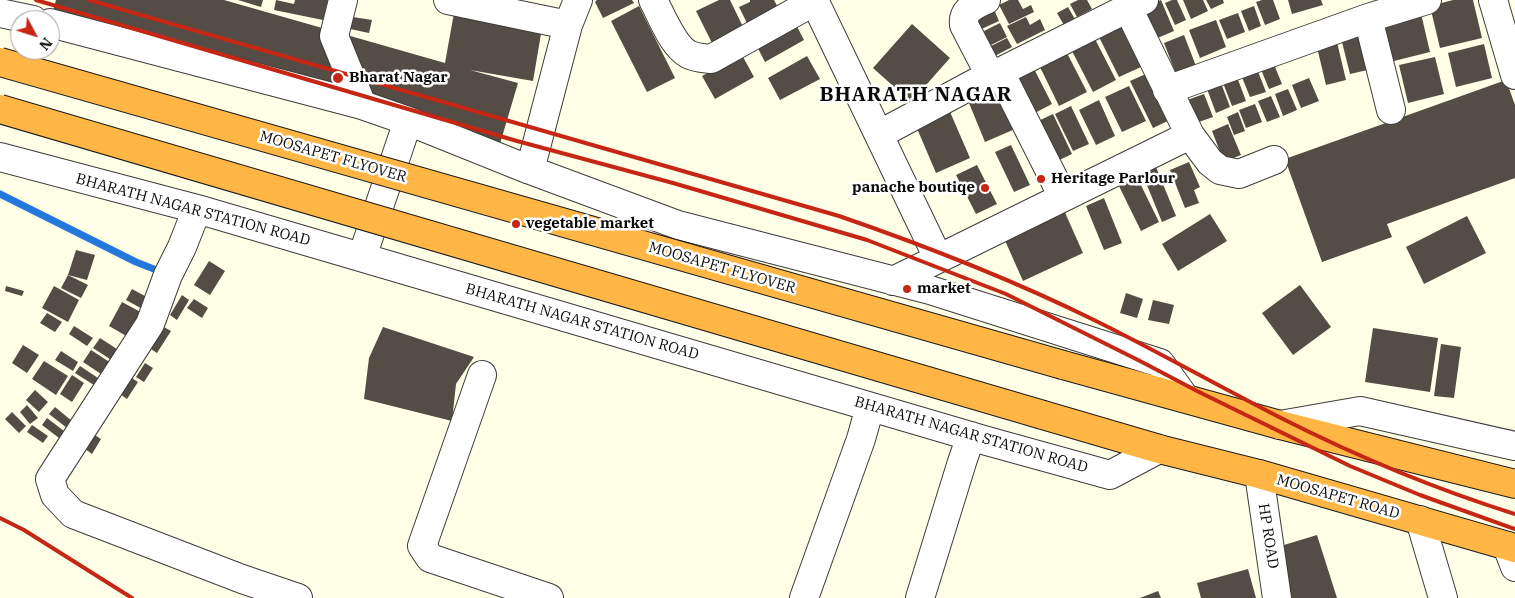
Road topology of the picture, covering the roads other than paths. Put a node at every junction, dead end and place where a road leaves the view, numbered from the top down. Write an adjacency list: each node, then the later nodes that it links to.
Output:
1 (343, 0): 17 (street)
2 (448, 0): 11 (street)
3 (578, 0): 11 (street)
4 (654, 0): 8 (street)
5 (986, 0): 14 (street)
6 (1426, 0): 10 (street)
7 (1493, 0): 15 (street)
8 (815, 1): 21 (street)
9 (1136, 4): 14 (street); 16 (street)
10 (1368, 18): 16 (street); 19 (street)
11 (568, 25): 25 (street)
12 (60, 26): 17 (street)
13 (0, 62): 32 (highway, MOOSAPET FLYOVER, bridge)
14 (995, 74): 21 (street); 26 (street)
15 (1515, 75)
16 (1167, 90): 22 (street)
17 (362, 105): 20 (street)
18 (0, 109): 37 (highway, bridge)
19 (1391, 110)
20 (408, 121): 25 (street); 28 (street)
21 (880, 134): 29 (street)
22 (1190, 135): 24 (street); 26 (street)
23 (0, 157): 27 (street, BHARATH NAGAR STATION ROAD)
24 (1274, 160)
25 (530, 170): 30 (street)
26 (1063, 197): 29 (street)
27 (197, 209): 28 (street, BHARATH NAGAR STATION ROAD); 42 (street)
28 (362, 258): 33 (street, BHARATH NAGAR STATION ROAD)
29 (938, 258): 30 (street)
30 (893, 281): 32 (street)
31 (482, 375): 43 (street)
32 (1185, 398): 34 (highway)
33 (870, 407): 35 (street, BHARATH NAGAR STATION ROAD); 44 (street)
34 (1280, 425): 36 (street); 39 (highway)
35 (971, 436): 37 (street, BHARATH NAGAR STATION ROAD); 45 (street)
36 (1515, 446)
37 (1159, 449): 38 (highway, MOOSAPET ROAD)
38 (1258, 474): 40 (highway, MOOSAPET ROAD); 46 (street, HP ROAD)
39 (1515, 484)
40 (1420, 520): 41 (highway, MOOSAPET ROAD); 47 (street)
41 (1512, 554)
42 (298, 598)
43 (550, 598)
44 (804, 598)
45 (920, 598)
46 (1277, 598)
47 (1443, 598)

